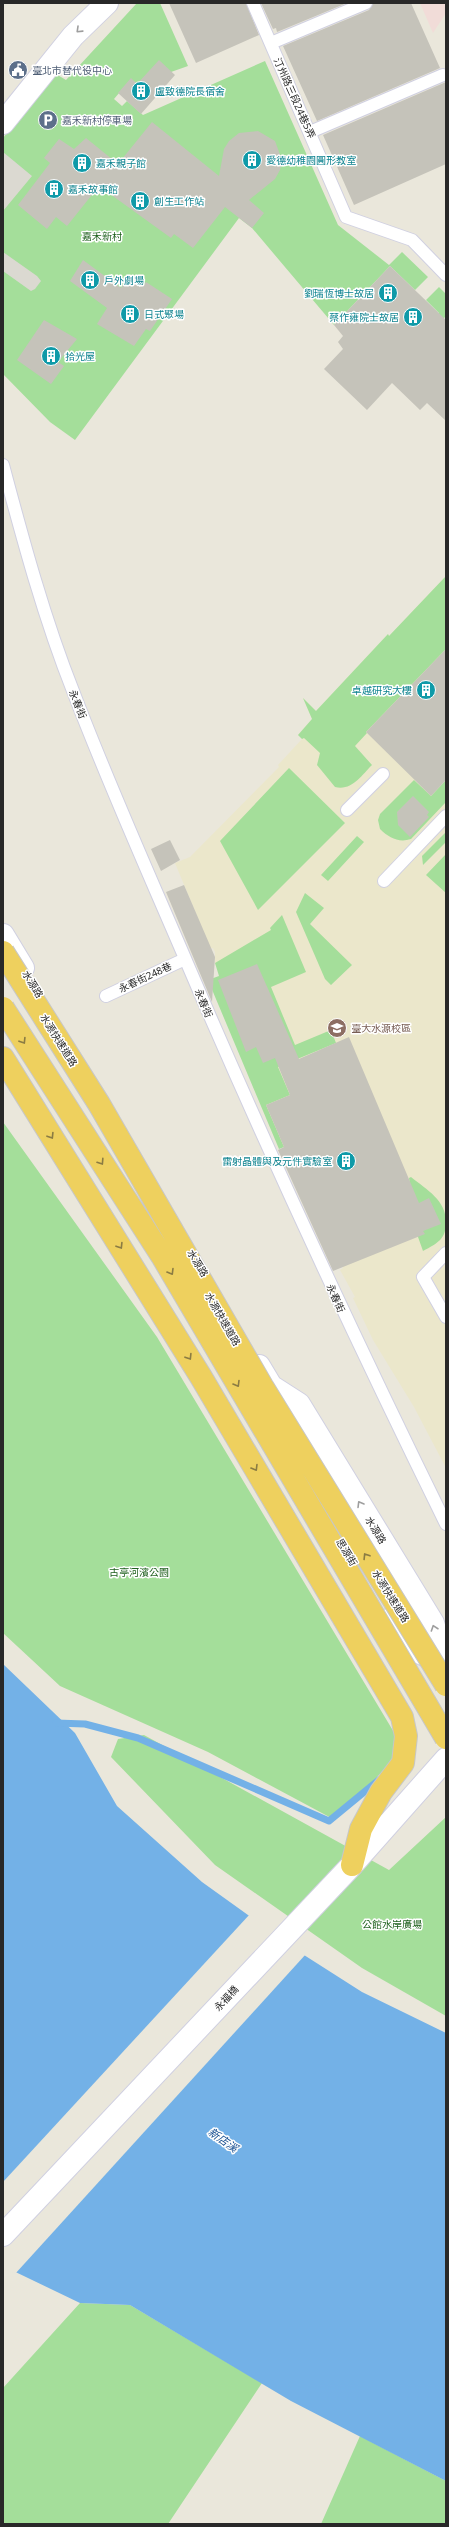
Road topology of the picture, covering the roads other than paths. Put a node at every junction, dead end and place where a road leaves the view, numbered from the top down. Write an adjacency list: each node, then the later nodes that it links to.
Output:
1 (107, 3): 6 (street, one-way to 6)
2 (253, 3): 4 (lane, 汀州路三段24巷5弄)
3 (366, 3): 4 (lane)
4 (271, 43): 7 (lane, 汀州路三段24巷5弄)
5 (443, 75): 7 (lane)
6 (3, 123)
7 (310, 132): 8 (lane, 汀州路三段24巷5弄)
8 (446, 274)
9 (3, 464): 16 (lane, 永春街)
10 (383, 774): 11 (lane)
11 (347, 810)
12 (446, 816): 13 (lane)
13 (384, 881)
14 (3, 935): 22 (street, 水源路)
15 (3, 952): 27 (highway, 水源快速道路, one-way to 15, bridge)
16 (185, 959): 17 (lane, 永春街248巷); 25 (lane, 永春街)
17 (106, 996)
18 (3, 1008): 29 (highway, one-way to 29, bridge)
19 (3, 1058): 31 (highway, one-way to 31)
20 (446, 1252): 21 (lane)
21 (446, 1317)
22 (271, 1386): 23 (street); 26 (street, 水源路, one-way to 22)
23 (281, 1415): 24 (street); 26 (street, 思源街)
24 (349, 1515)
25 (446, 1524)
26 (446, 1665)
27 (446, 1685)
28 (446, 1729): 30 (street)
29 (446, 1738)
30 (439, 1767): 31 (street, 永福橋)
31 (352, 1865): 32 (street, 永福橋)
32 (3, 2235)

